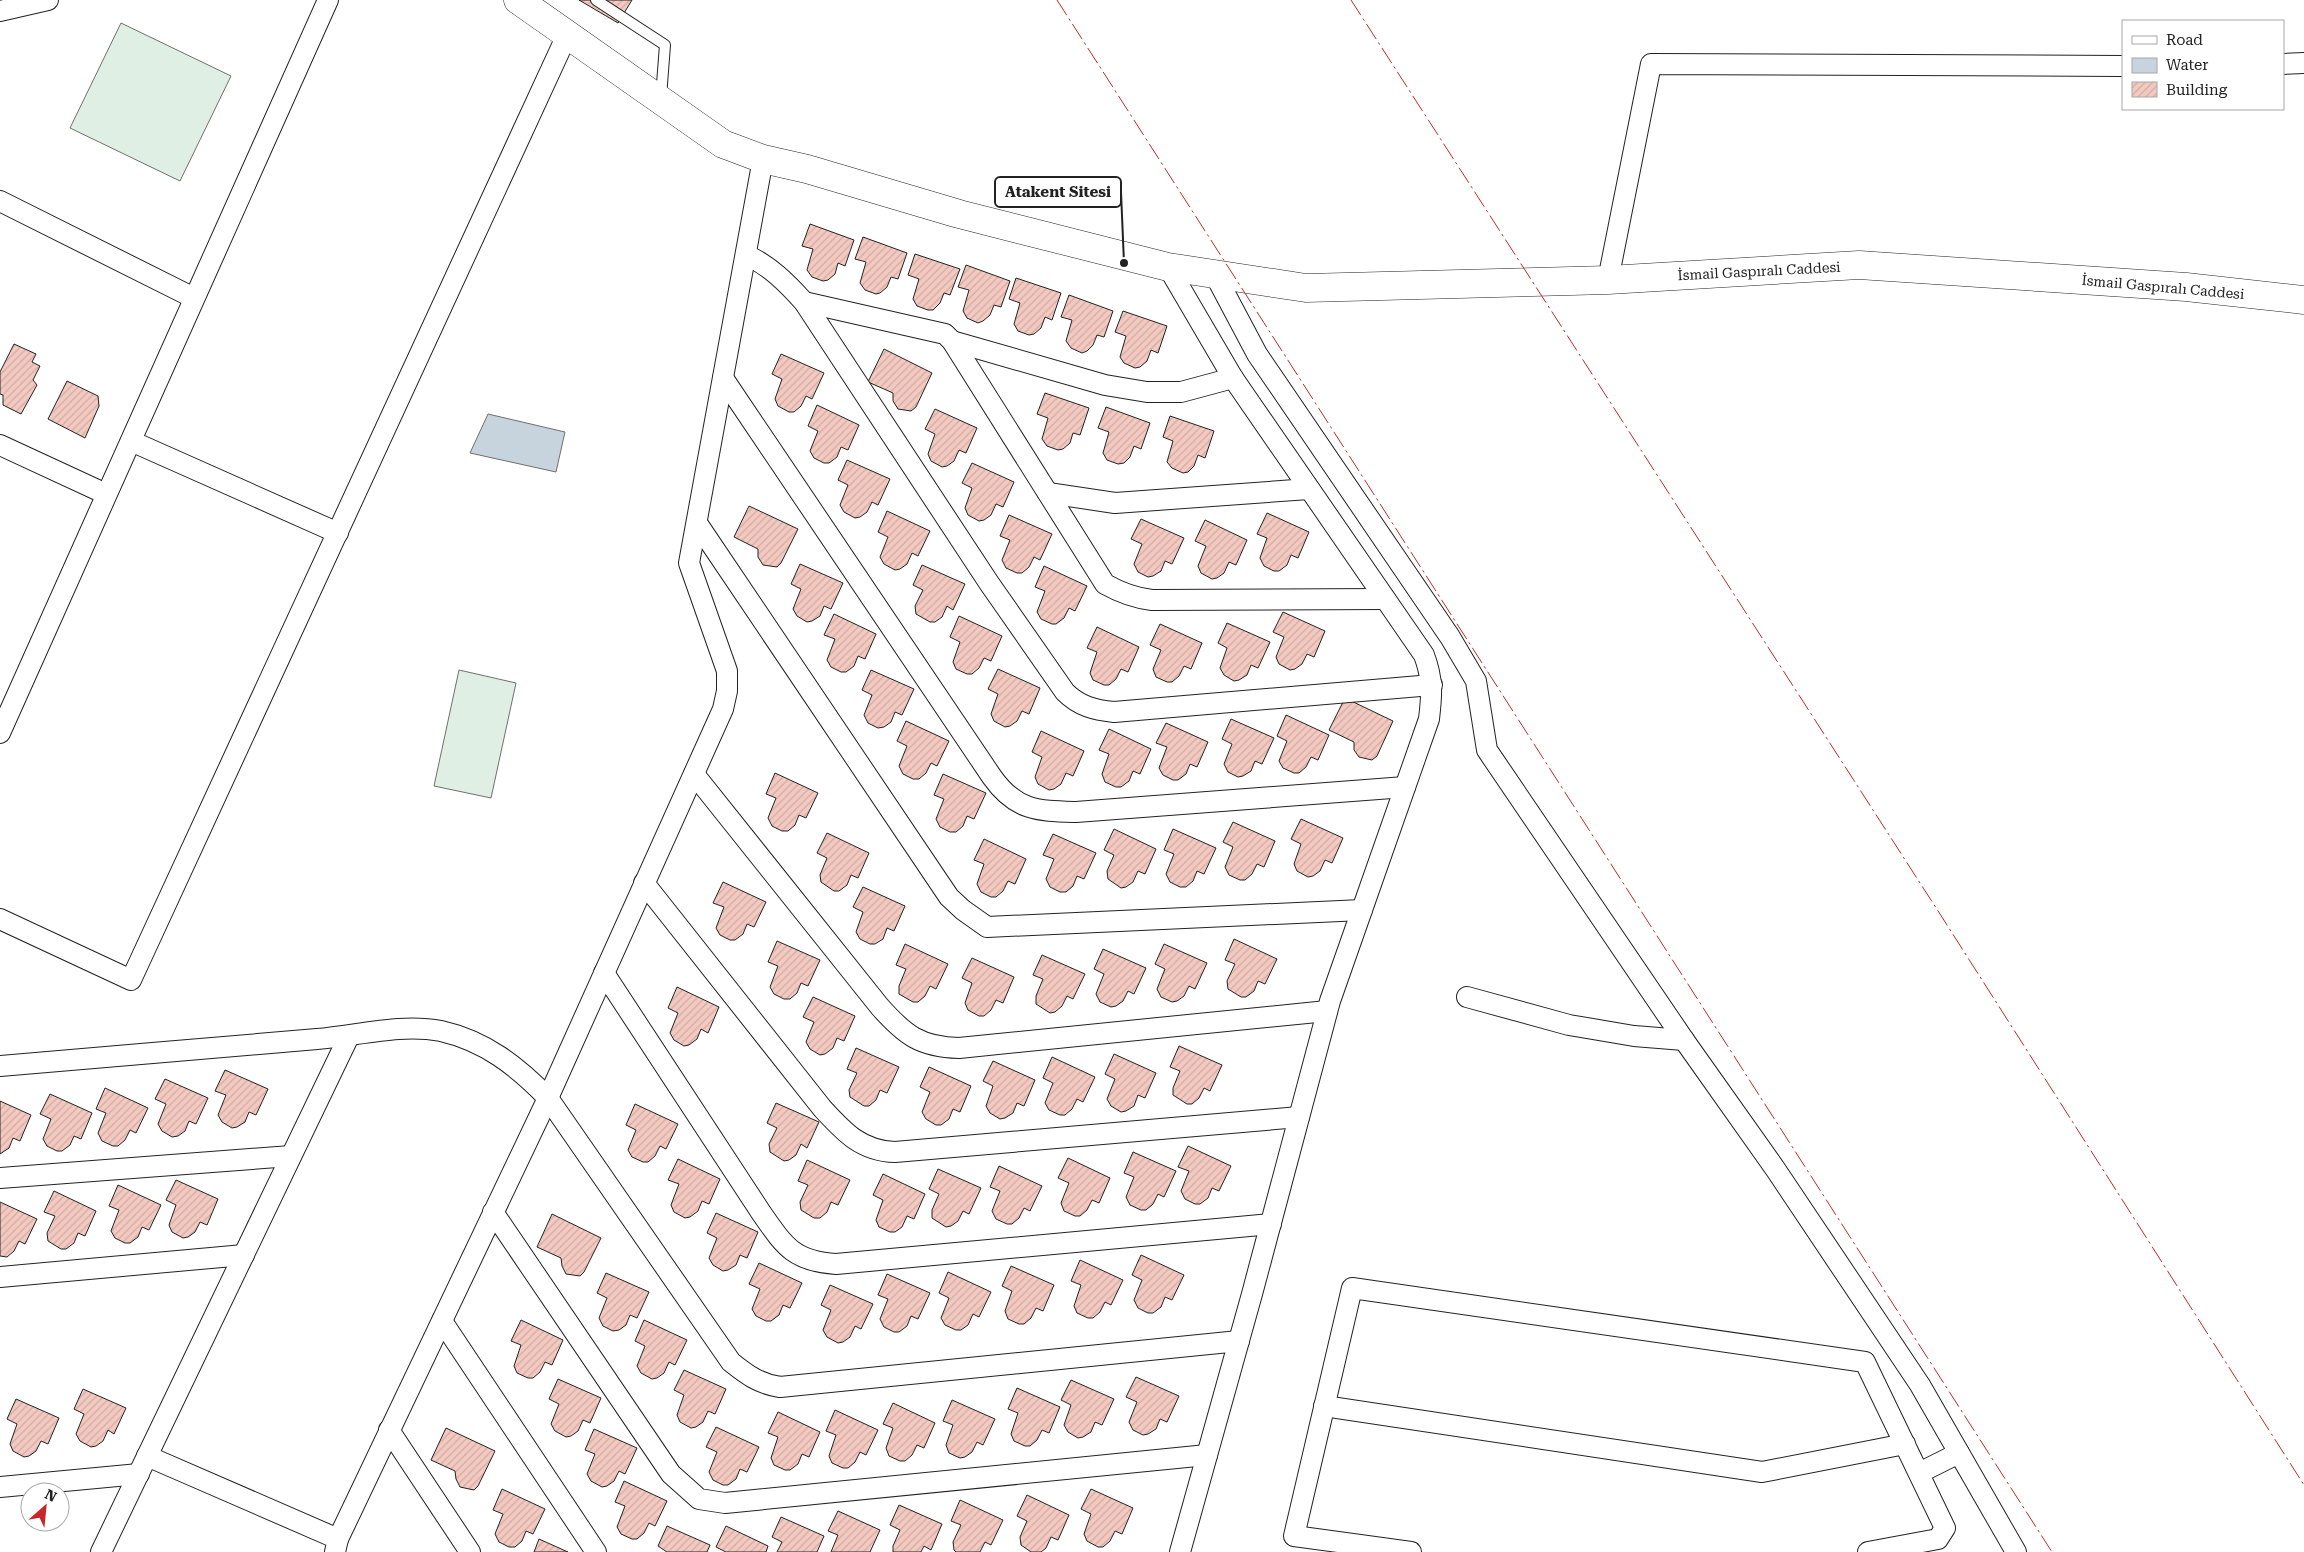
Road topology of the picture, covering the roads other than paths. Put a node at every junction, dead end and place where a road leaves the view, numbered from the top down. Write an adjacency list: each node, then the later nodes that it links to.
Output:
1 (48, 0): 5 (street)
2 (328, 0): 17 (street)
3 (596, 0): 10 (lane)
4 (523, 2): 6 (main road, İsmail Gaspıralı Caddesi)
5 (0, 11)
6 (567, 35): 10 (main road, İsmail Gaspıralı Caddesi); 29 (street)
7 (2304, 63): 8 (street)
8 (2284, 64)
9 (2122, 66): 16 (street)
10 (661, 101): 11 (main road, İsmail Gaspıralı Caddesi)
11 (763, 159): 13 (street); 14 (main road, İsmail Gaspıralı Caddesi)
12 (0, 201): 17 (street)
13 (746, 256): 19 (street); 21 (street)
14 (1168, 267): 15 (main road, İsmail Gaspıralı Caddesi); 22 (street)
15 (1214, 273): 16 (main road, İsmail Gaspıralı Caddesi); 42 (street)
16 (1608, 280): 18 (main road, İsmail Gaspıralı Caddesi)
17 (194, 298): 23 (street)
18 (2304, 300)
19 (804, 302): 20 (street); 31 (street)
20 (952, 341): 22 (street); 26 (street)
21 (723, 378): 28 (street); 34 (street)
22 (1233, 378): 25 (street)
23 (131, 441): 27 (street); 29 (street)
24 (0, 446): 27 (street)
25 (1309, 489): 26 (street); 30 (street)
26 (1048, 493): 30 (street)
27 (106, 494): 32 (street)
28 (697, 524): 33 (street); 36 (street)
29 (338, 533): 37 (street)
30 (1385, 599): 31 (street)
31 (1432, 685): 34 (street)
32 (0, 733)
33 (694, 774): 35 (street); 40 (street)
34 (1405, 787): 36 (street)
35 (644, 883): 38 (street); 45 (street)
36 (1362, 910): 40 (street)
37 (0, 919)
38 (604, 973): 44 (street); 49 (street)
39 (1467, 997): 42 (street)
40 (1327, 1011): 45 (street)
41 (349, 1036): 43 (street); 44 (street); 46 (street)
42 (1684, 1040): 57 (street)
43 (0, 1066)
44 (548, 1098): 48 (street); 53 (street)
45 (1299, 1117): 49 (street)
46 (291, 1156): 47 (street); 50 (street)
47 (0, 1178)
48 (493, 1212): 52 (street); 58 (street)
49 (1271, 1224): 53 (street)
50 (244, 1255): 51 (street); 59 (street)
51 (0, 1277)
52 (442, 1321): 55 (street); 65 (street)
53 (1239, 1341): 58 (street)
54 (1324, 1406): 56 (street); 56 (street); 67 (street)
55 (390, 1430): 62 (street); 64 (street)
56 (1905, 1444): 60 (street)
57 (1959, 1453): 60 (street); 69 (street)
58 (1207, 1454): 66 (street)
59 (143, 1465): 61 (street); 62 (street); 63 (street)
60 (1919, 1473): 68 (street)
61 (0, 1487)
62 (336, 1545)
63 (101, 1552)
64 (470, 1552)
65 (596, 1552)
66 (1180, 1552)
67 (1411, 1552)
68 (1868, 1552)
69 (2016, 1552)

